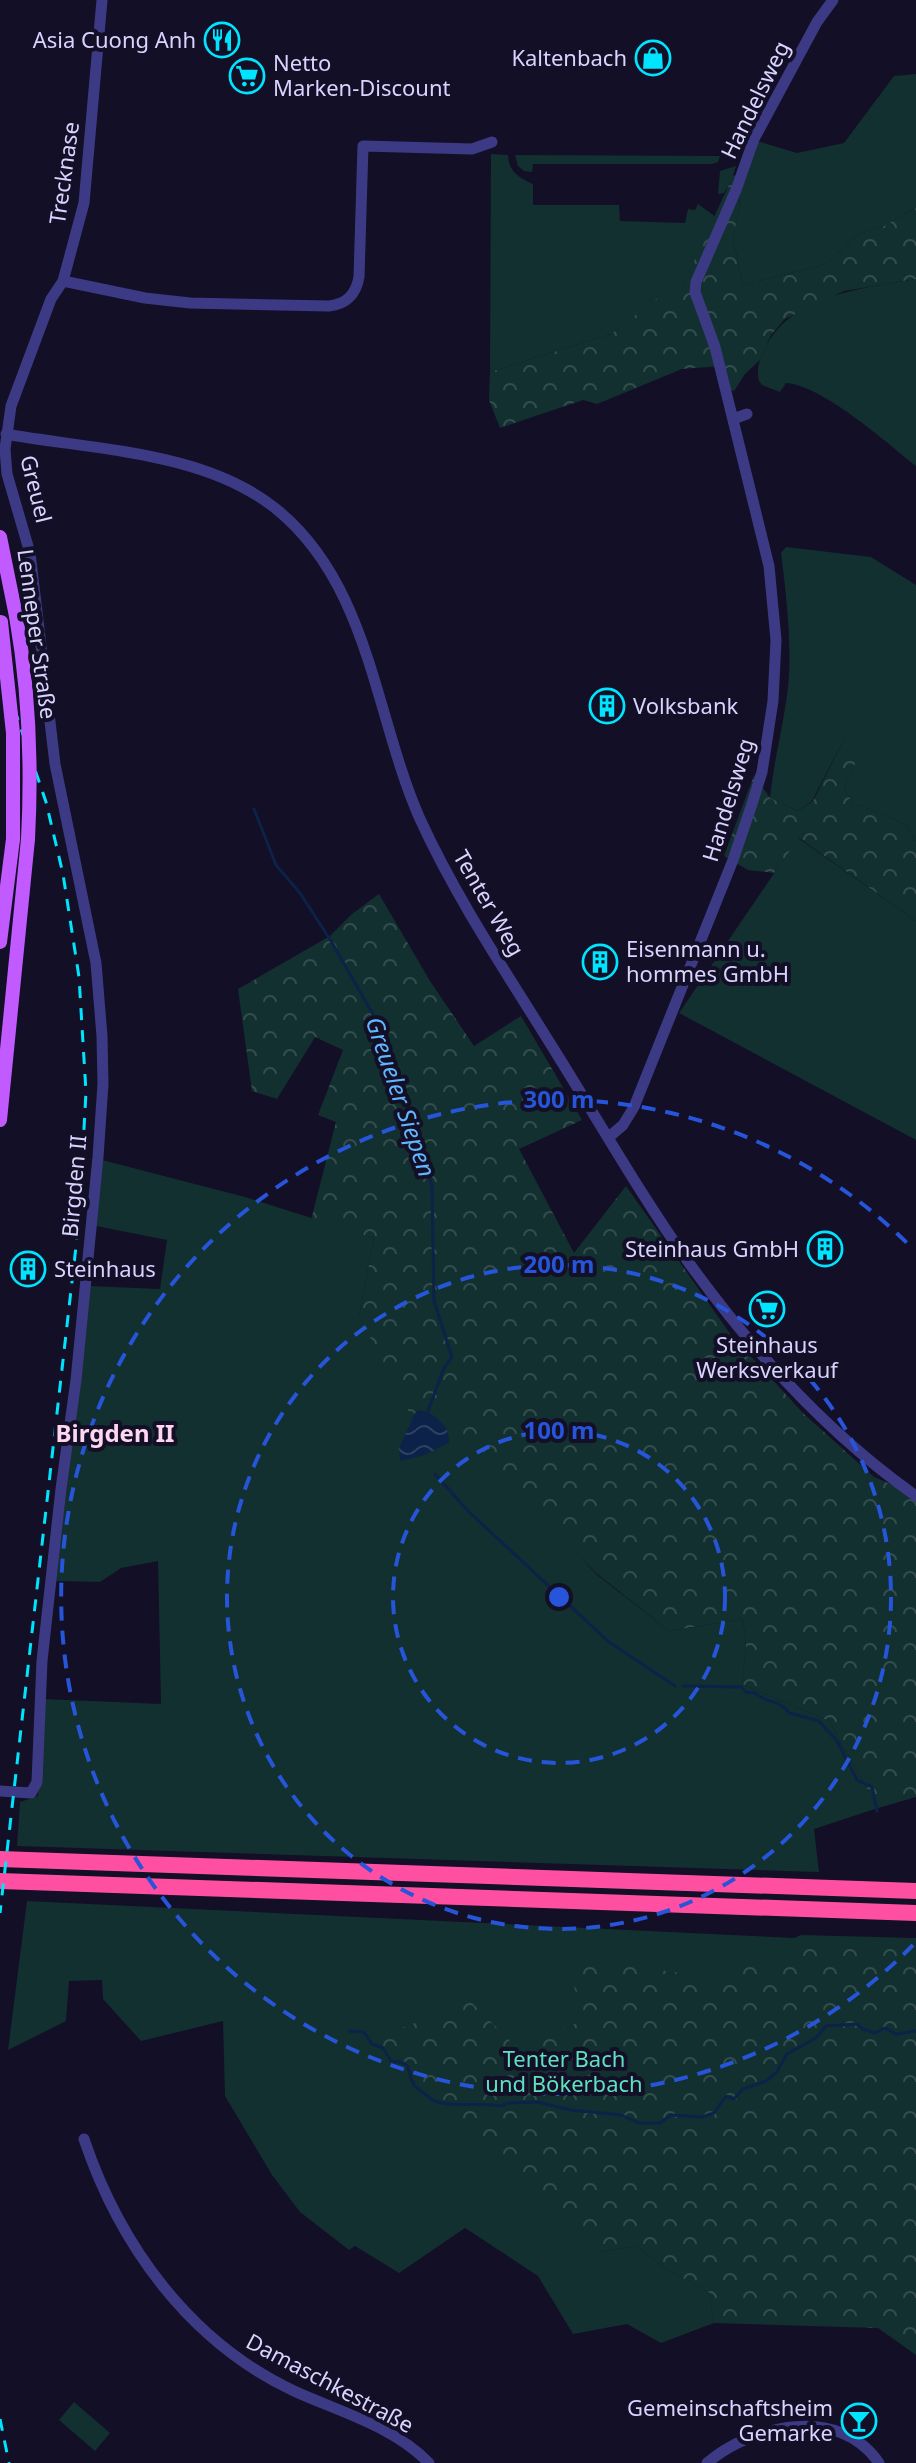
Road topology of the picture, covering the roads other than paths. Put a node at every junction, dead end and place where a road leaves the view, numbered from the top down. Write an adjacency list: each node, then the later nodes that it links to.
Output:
1 (102, 0): 4 (street, Trecknase)
2 (833, 0): 6 (street, Handelsweg)
3 (492, 142): 4 (street)
4 (63, 281): 7 (street, Trecknase)
5 (747, 414): 6 (street)
6 (733, 419): 15 (street, Handelsweg)
7 (6, 434): 10 (street, Greuel); 15 (street, Tenter Weg)
8 (0, 537): 11 (main road, Lenneper Straße, bridge)
9 (1, 619): 11 (main road, Lenneper Straße, bridge)
10 (45, 695): 17 (street, Birgden II)
11 (20, 839): 12 (main road, Lenneper Straße); 13 (main road, Lenneper Straße)
12 (0, 942)
13 (1, 1102): 14 (main road, Lenneper Straße)
14 (0, 1120)
15 (609, 1137): 16 (street, Tenter Weg)
16 (916, 1496)
17 (0, 1791)
18 (0, 1859): 20 (highway)
19 (0, 1881): 21 (highway)
20 (916, 1891)
21 (916, 1913)
22 (84, 2139): 23 (street, Damaschkestraße)
23 (429, 2463)
24 (707, 2463): 25 (street)
25 (879, 2463)

